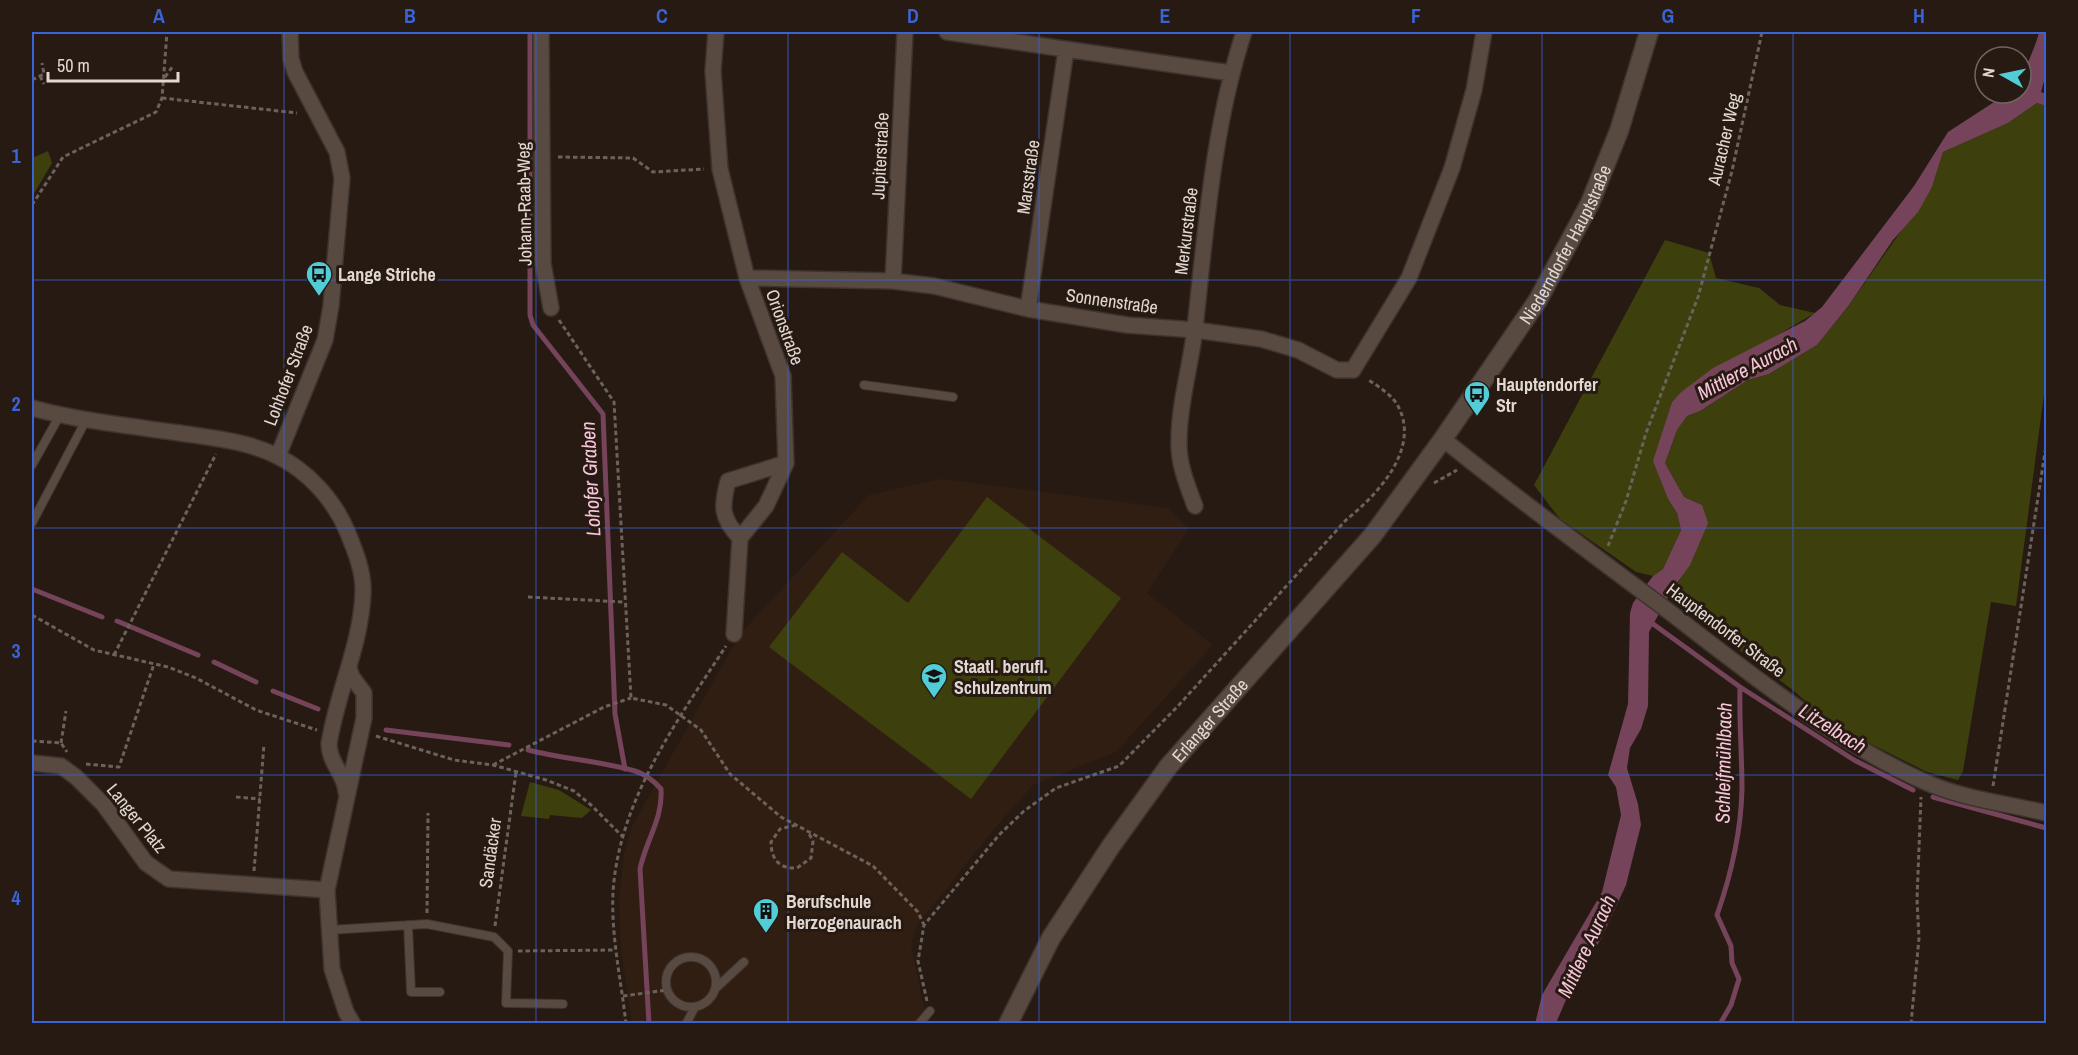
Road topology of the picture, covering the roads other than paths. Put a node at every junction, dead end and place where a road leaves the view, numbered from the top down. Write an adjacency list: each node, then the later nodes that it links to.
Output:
1 (290, 32): 22 (street, Lohhofer Straße)
2 (541, 32): 13 (street, Johann-Raab-Weg)
3 (716, 32): 11 (street)
4 (904, 32): 12 (street, Jupiterstraße)
5 (947, 32): 9 (street)
6 (1244, 32): 10 (street, Merkurstraße)
7 (1484, 32): 15 (street, Sonnenstraße)
8 (1649, 32): 21 (street, Niederndorfer Hauptstraße)
9 (1066, 50): 10 (street); 14 (street, Marsstraße)
10 (1231, 73): 15 (street, Merkurstraße)
11 (747, 278): 12 (street, Sonnenstraße); 23 (street, Orionstraße)
12 (894, 281): 14 (street, Sonnenstraße)
13 (551, 308)
14 (1029, 309): 15 (street, Sonnenstraße)
15 (1195, 330): 25 (street, Merkurstraße)
16 (864, 385): 17 (lane)
17 (953, 397)
18 (32, 408): 19 (street)
19 (60, 415): 20 (street); 24 (lane)
20 (86, 420): 22 (street); 26 (lane)
21 (1443, 439): 32 (street, Hauptendorfer Straße); 45 (street, Erlanger Straße)
22 (278, 456): 29 (street)
23 (786, 462): 27 (street, Orionstraße); 27 (street)
24 (32, 465)
25 (1195, 506)
26 (32, 523)
27 (740, 538): 28 (street)
28 (734, 634)
29 (349, 668): 31 (street); 31 (street)
30 (32, 763): 33 (street, Langer Platz)
31 (346, 792): 33 (street)
32 (2046, 813)
33 (327, 890): 35 (street)
34 (408, 925): 35 (lane); 38 (lane); 39 (lane)
35 (329, 930): 42 (street)
36 (744, 962): 37 (lane)
37 (716, 988): 40 (lane); 40 (lane)
38 (440, 992)
39 (563, 1004)
40 (694, 1007): 43 (lane)
41 (930, 1011): 44 (lane)
42 (353, 1023)
43 (686, 1023)
44 (920, 1023)
45 (1008, 1023)

